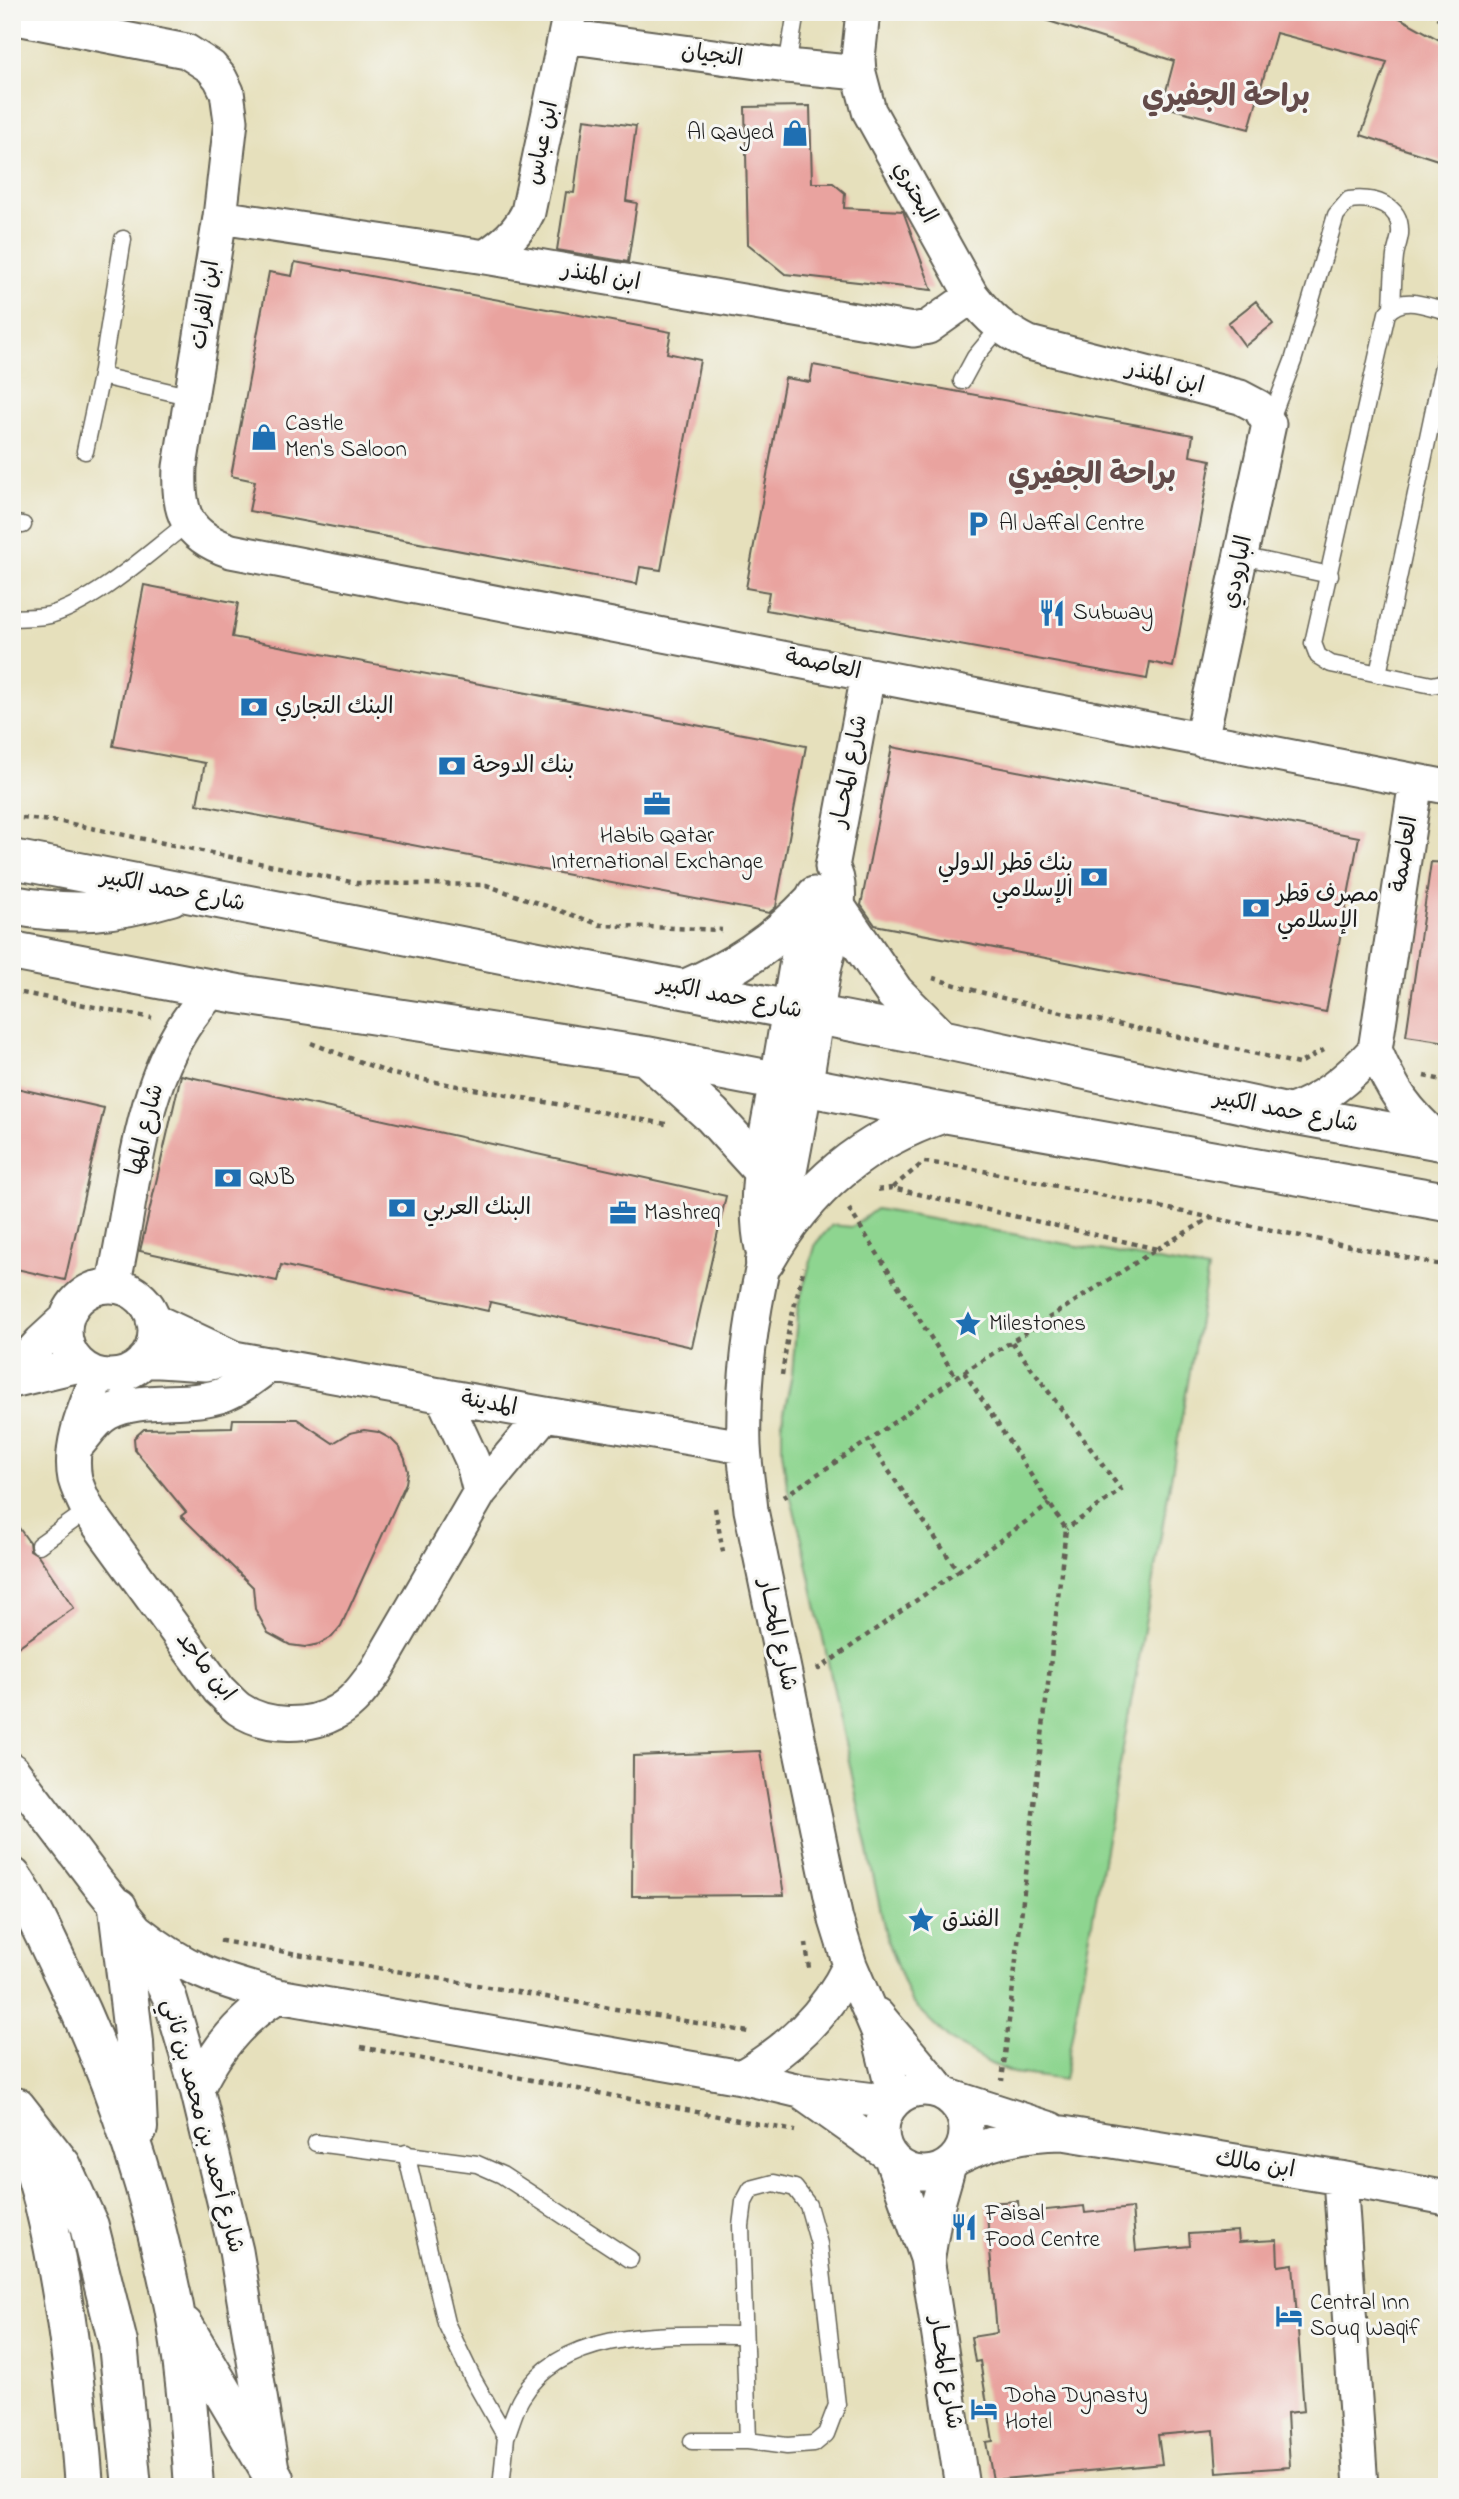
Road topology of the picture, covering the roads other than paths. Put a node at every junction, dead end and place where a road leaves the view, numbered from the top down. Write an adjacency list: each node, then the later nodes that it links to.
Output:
1 (796, 12): 5 (lane)
2 (863, 12): 6 (street, البحتري)
3 (12, 17): 7 (street, ابن الفرات)
4 (567, 24): 5 (street, النجيان); 9 (street, ابن عباس)
5 (788, 66): 6 (street, النجيان)
6 (859, 73): 10 (street, البحتري)
7 (220, 217): 9 (street, ابن المنذر); 18 (street, ابن الفرات)
8 (123, 239): 16 (lane)
9 (485, 257): 10 (street, ابن المنذر)
10 (972, 296): 13 (street, البحتري)
11 (1392, 307): 12 (lane); 19 (lane); 23 (lane)
12 (1447, 311)
13 (1000, 327): 14 (street, البحتري); 17 (lane)
14 (1030, 343): 19 (street, ابن المنذر)
15 (1447, 347): 25 (lane)
16 (101, 376): 18 (lane); 20 (lane)
17 (962, 382)
18 (192, 397): 21 (street, ابن الفرات)
19 (1264, 415): 22 (street, البارودي)
20 (85, 451)
21 (188, 523): 24 (lane); 26 (street, العاصمة)
22 (1241, 556): 23 (lane); 28 (street, البارودي)
23 (1330, 575): 25 (lane)
24 (12, 618)
25 (1378, 674): 27 (lane)
26 (868, 675): 28 (street, العاصمة); 33 (street, شارع المحــار)
27 (1447, 682)
28 (1201, 740): 29 (street, العاصمة)
29 (1431, 784): 39 (street, العاصمة)
30 (12, 859): 31 (main road, شارع حمد الكبير)
31 (179, 893): 32 (main road); 36 (main road, شارع حمد الكبير)
32 (12, 905)
33 (824, 906): 36 (main road); 37 (street, شارع المحــار); 38 (main road)
34 (12, 951): 35 (main road)
35 (213, 989): 40 (main road); 48 (street, شارع المها)
36 (685, 989): 37 (main road, شارع حمد الكبير)
37 (803, 1012): 38 (main road, شارع حمد الكبير); 41 (street, شارع المحــار)
38 (941, 1039): 43 (main road, شارع حمد الكبير)
39 (1375, 1051): 43 (street); 44 (street)
40 (646, 1056): 41 (main road); 45 (main road)
41 (791, 1084): 42 (main road); 45 (street, شارع المحــار); 47 (street, شارع المحــار)
42 (944, 1113): 46 (main road); 47 (main road)
43 (1286, 1113): 44 (main road, شارع حمد الكبير)
44 (1443, 1142)
45 (762, 1170): 47 (street, شارع المحــار)
46 (1447, 1202)
47 (765, 1261): 60 (street, شارع المحــار)
48 (113, 1286): 49 (street); 50 (street)
49 (66, 1319): 54 (street); 55 (street)
50 (153, 1320): 51 (street, المدينة); 52 (street)
51 (234, 1358): 52 (street, المدينة); 53 (street, المدينة)
52 (144, 1360): 54 (street)
53 (271, 1364): 57 (street, المدينة); 59 (street)
54 (89, 1370): 56 (street); 59 (street, ابن ماجد)
55 (12, 1374)
56 (12, 1381)
57 (442, 1395): 58 (street, المدينة); 61 (street)
58 (545, 1414): 60 (street, المدينة); 61 (street, ابن ماجد)
59 (76, 1446): 62 (street, ابن ماجد)
60 (744, 1447): 67 (street, شارع المحــار)
61 (480, 1492): 62 (street, ابن ماجد)
62 (88, 1510): 63 (lane)
63 (39, 1545)
64 (12, 1770): 66 (street, شارع أحمد بن محمد بن ثاني)
65 (12, 1877): 81 (main road)
66 (127, 1919): 68 (street); 71 (street, شارع أحمد بن محمد بن ثاني); 81 (main road)
67 (850, 1965): 69 (street, شارع المحــار); 70 (street)
68 (278, 1996): 70 (street); 71 (street)
69 (866, 2003): 73 (street, شارع المحــار); 74 (street, شارع المحــار)
70 (741, 2077): 72 (street)
71 (197, 2089): 91 (street, شارع أحمد بن محمد بن ثاني)
72 (800, 2091): 74 (street); 79 (street)
73 (946, 2094): 74 (street); 76 (street, ابن مالك); 80 (street)
74 (894, 2101): 79 (street)
75 (14, 2104): 92 (main road); 93 (main road)
76 (1063, 2133): 80 (street, ابن مالك); 82 (street, ابن مالك)
77 (316, 2143): 78 (lane)
78 (406, 2153): 85 (lane); 88 (lane)
79 (889, 2155): 80 (street); 84 (street, شارع المحــار)
80 (953, 2161): 84 (street, شارع المحــار)
81 (139, 2168): 86 (main road)
82 (1340, 2178): 83 (street, ابن مالك); 97 (street)
83 (1447, 2198)
84 (927, 2258): 96 (street, شارع المحــار)
85 (630, 2259)
86 (174, 2309): 91 (main road); 94 (main road)
87 (744, 2335): 88 (lane); 90 (lane); 90 (lane)
88 (506, 2437): 95 (lane)
89 (692, 2441): 90 (lane)
90 (747, 2441)
91 (274, 2482)
92 (84, 2487)
93 (132, 2487)
94 (194, 2487)
95 (501, 2487)
96 (962, 2487)
97 (1361, 2487)

